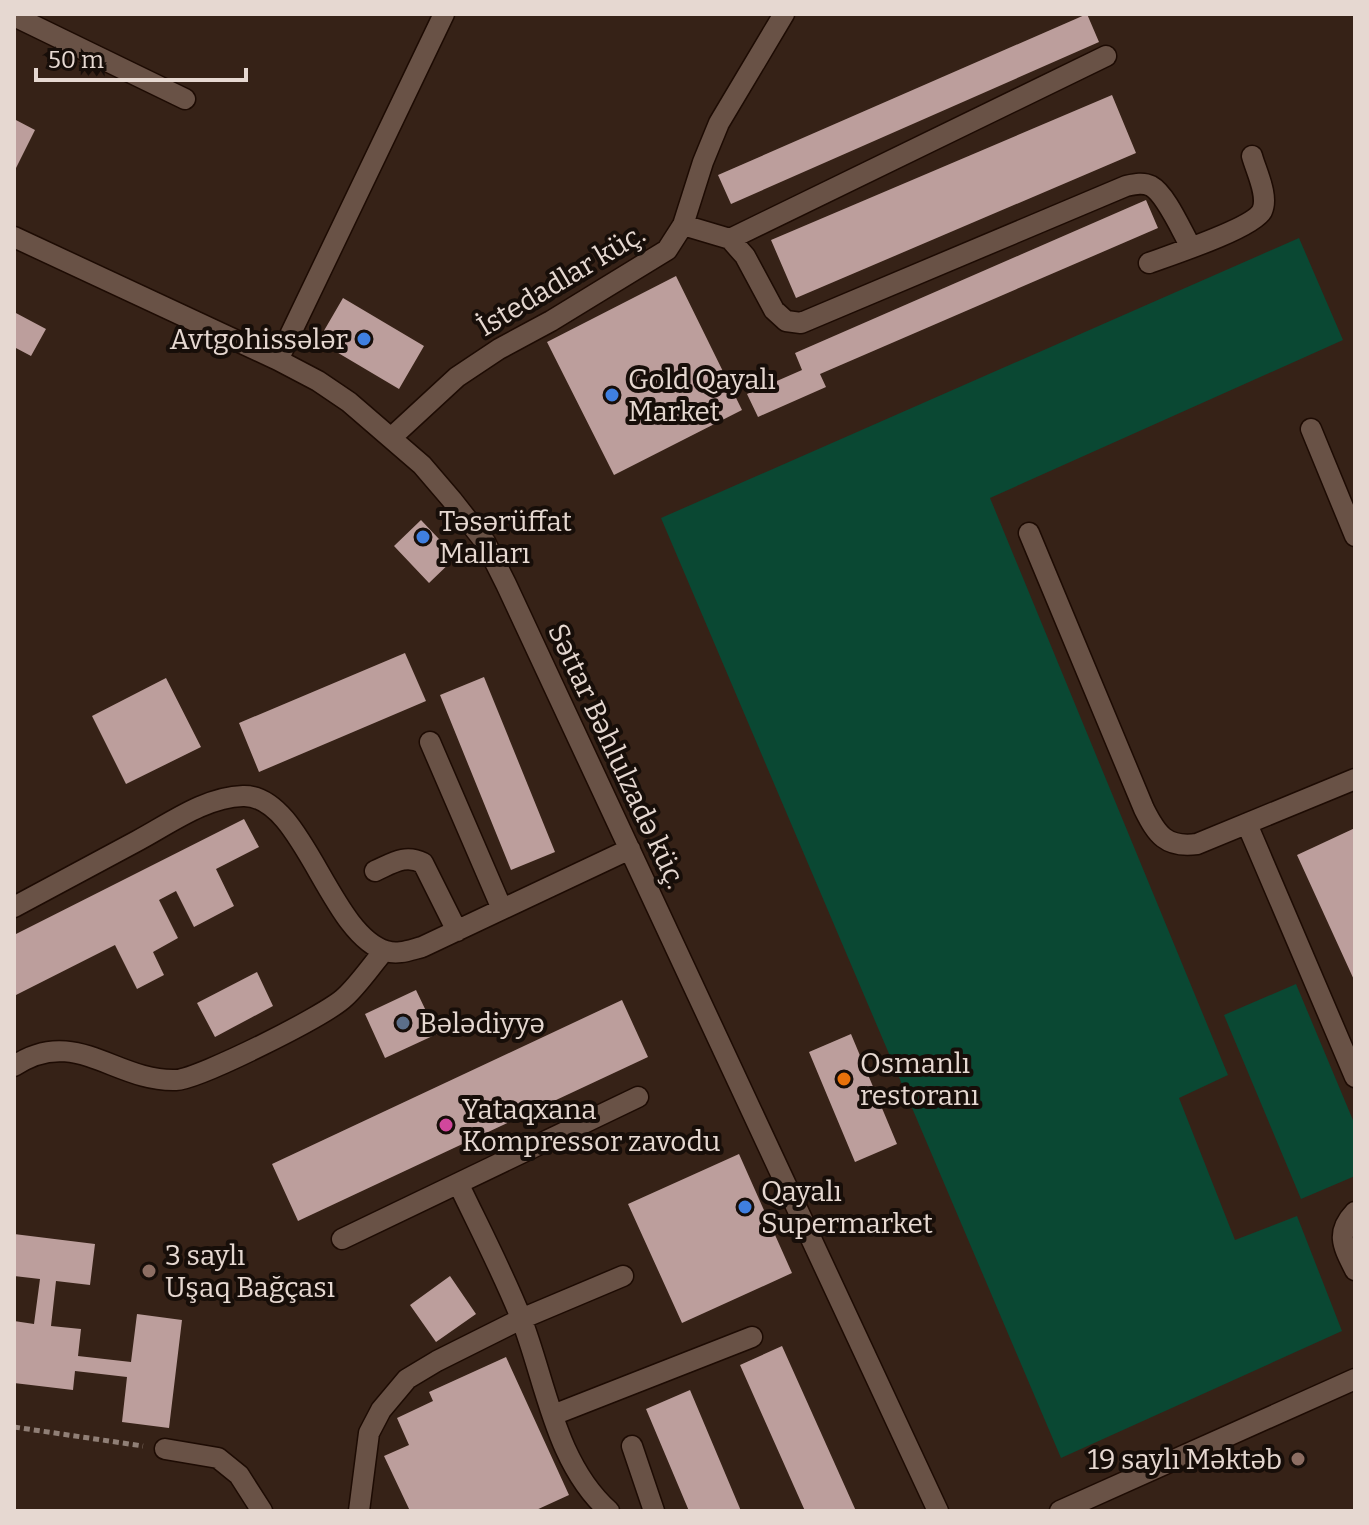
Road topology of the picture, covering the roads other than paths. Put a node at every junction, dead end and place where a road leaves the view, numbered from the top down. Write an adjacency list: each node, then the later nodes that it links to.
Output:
1 (444, 14): 12 (street)
2 (784, 14): 7 (street, İstedadlar küç.)
3 (14, 16): 5 (street)
4 (1106, 56): 9 (street)
5 (185, 99)
6 (1252, 156): 10 (street)
7 (683, 225): 9 (street); 14 (street, İstedadlar küç.)
8 (14, 237): 12 (street, Səttar Bəhlulzadə küç.)
9 (730, 239): 10 (street)
10 (1191, 247): 11 (street)
11 (1149, 263)
12 (278, 360): 14 (street, Səttar Bəhlulzadə küç.)
13 (1311, 429): 16 (street)
14 (392, 437): 20 (street, Səttar Bəhlulzadə küç.)
15 (1029, 533): 19 (street)
16 (1355, 536)
17 (430, 742): 23 (street)
18 (1355, 779): 19 (street)
19 (1247, 824): 27 (street)
20 (630, 849): 23 (street); 44 (street, Səttar Bəhlulzadə küç.)
21 (375, 871): 24 (street)
22 (14, 907): 25 (street)
23 (502, 909): 24 (street)
24 (457, 931): 25 (street)
25 (384, 951): 26 (street)
26 (14, 1066)
27 (1355, 1077)
28 (638, 1097): 29 (street)
29 (459, 1185): 31 (street); 34 (street)
30 (1355, 1212): 32 (street)
31 (342, 1239)
32 (1355, 1270)
33 (623, 1276): 34 (street)
34 (521, 1319): 37 (street); 41 (street)
35 (752, 1337): 37 (street)
36 (1355, 1379): 45 (street)
37 (553, 1415): 42 (street)
38 (632, 1446): 43 (street)
39 (165, 1449): 40 (street)
40 (262, 1511)
41 (359, 1511)
42 (609, 1511)
43 (654, 1511)
44 (938, 1511)
45 (1060, 1511)

